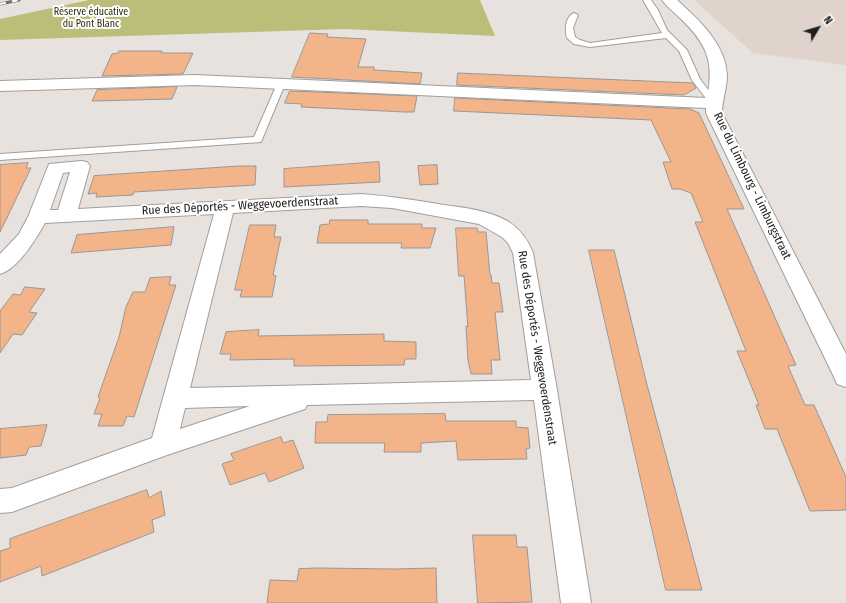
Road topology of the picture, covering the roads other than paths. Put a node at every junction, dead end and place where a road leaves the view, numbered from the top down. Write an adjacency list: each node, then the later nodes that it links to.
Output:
1 (647, 0): 4 (lane)
2 (669, 0): 7 (street, Rue du Limbourg - Limburgstraat)
3 (574, 15): 4 (lane)
4 (667, 35): 7 (lane)
5 (281, 84): 6 (street); 7 (street); 8 (lane)
6 (0, 86)
7 (714, 103): 13 (street, Rue du Limbourg - Limburgstraat)
8 (0, 157)
9 (225, 208): 10 (street, Rue des Déportés - Weggevoerdenstraat); 14 (street, Rue des Déportés - Weggevoerdenstraat); 16 (street)
10 (66, 215): 11 (street, Rue des Déportés - Weggevoerdenstraat); 11 (street)
11 (38, 217): 12 (street)
12 (0, 267)
13 (846, 377)
14 (545, 390): 15 (street); 19 (street, Rue des Déportés - Weggevoerdenstraat)
15 (319, 395): 16 (street); 17 (street)
16 (175, 398): 17 (street)
17 (163, 445): 18 (street)
18 (0, 501)
19 (576, 603)

